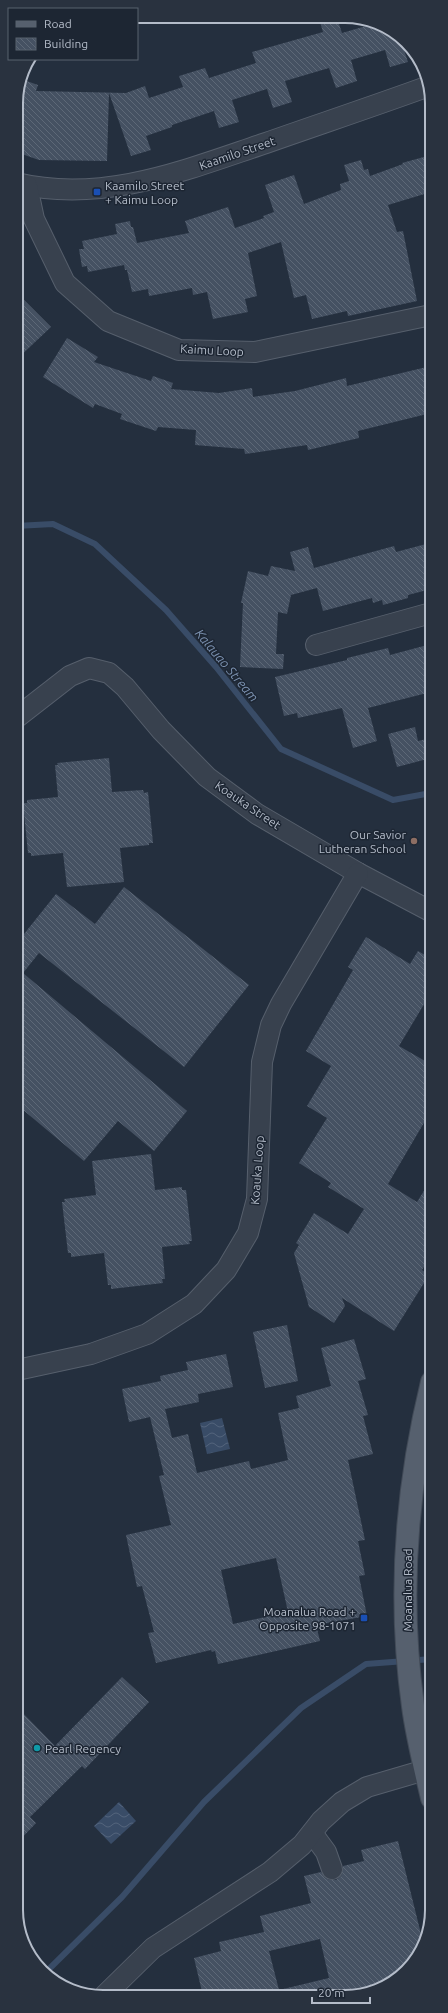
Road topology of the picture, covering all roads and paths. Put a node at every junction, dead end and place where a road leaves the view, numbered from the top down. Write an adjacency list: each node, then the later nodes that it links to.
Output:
1 (423, 88): 2 (street, Kaamilo Street)
2 (23, 184)
3 (23, 187): 4 (street, Kaimu Loop)
4 (425, 316)
5 (425, 615): 6 (street)
6 (316, 645)
7 (23, 713): 8 (street, Koauka Street)
8 (358, 872): 9 (street, Koauka Street); 10 (street, Koauka Loop)
9 (425, 908)
10 (23, 1369)
11 (425, 1425): 12 (main road, Moanalua Road)
12 (425, 1733): 13 (main road, Moanalua Road)
13 (425, 1770): 14 (street)
14 (312, 1833): 15 (street); 16 (street)
15 (332, 1869)
16 (111, 1990)

